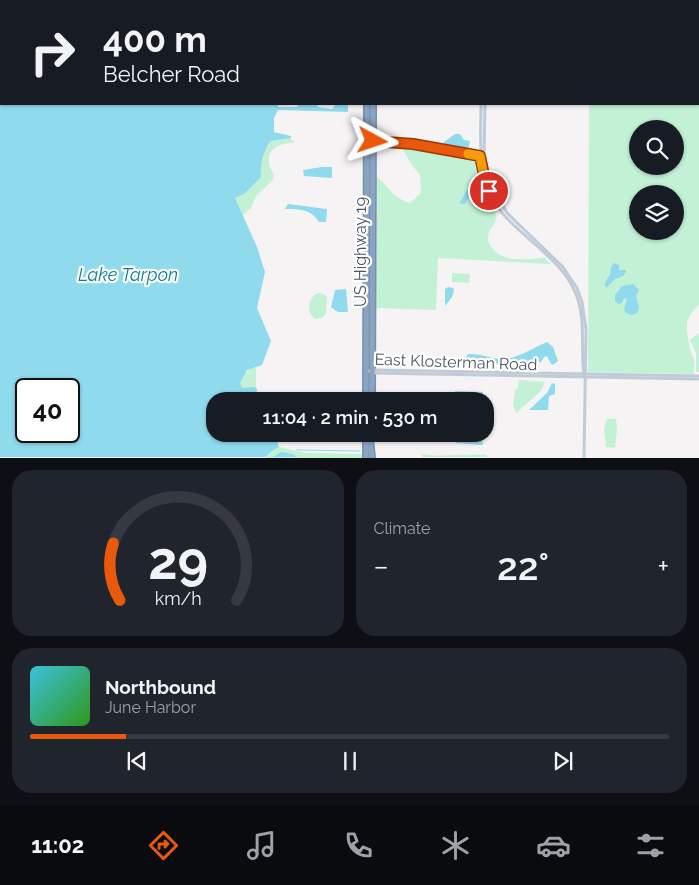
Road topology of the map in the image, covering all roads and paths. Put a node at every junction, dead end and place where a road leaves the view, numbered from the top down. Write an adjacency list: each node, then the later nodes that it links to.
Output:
1 (367, 105): 4 (highway, US Highway 19)
2 (373, 105): 6 (highway, US Highway 19)
3 (483, 105): 7 (main road)
4 (367, 117): 5 (highway, US Highway 19); 6 (highway)
5 (366, 134): 8 (highway); 9 (highway, US Highway 19)
6 (373, 141): 7 (main road); 8 (highway, US Highway 19)
7 (482, 156): 16 (main road)
8 (372, 174): 9 (highway, US Highway 19)
9 (370, 194): 10 (highway, US Highway 19); 11 (highway, US Highway 19)
10 (366, 232): 11 (highway); 12 (highway, US Highway 19)
11 (373, 254): 13 (highway, US Highway 19)
12 (366, 256): 13 (highway); 14 (highway, US Highway 19)
13 (372, 299): 15 (highway, US Highway 19)
14 (366, 372): 15 (main road, East Klosterman Road); 18 (highway, US Highway 19)
15 (373, 372): 16 (main road, East Klosterman Road); 19 (highway, US Highway 19)
16 (585, 375): 17 (main road, East Klosterman Road); 25 (main road)
17 (699, 377)
18 (366, 392)
19 (372, 392)
20 (366, 442): 23 (highway)
21 (370, 442): 24 (highway)
22 (372, 442): 24 (highway)
23 (366, 458)
24 (372, 458)
25 (584, 458)

